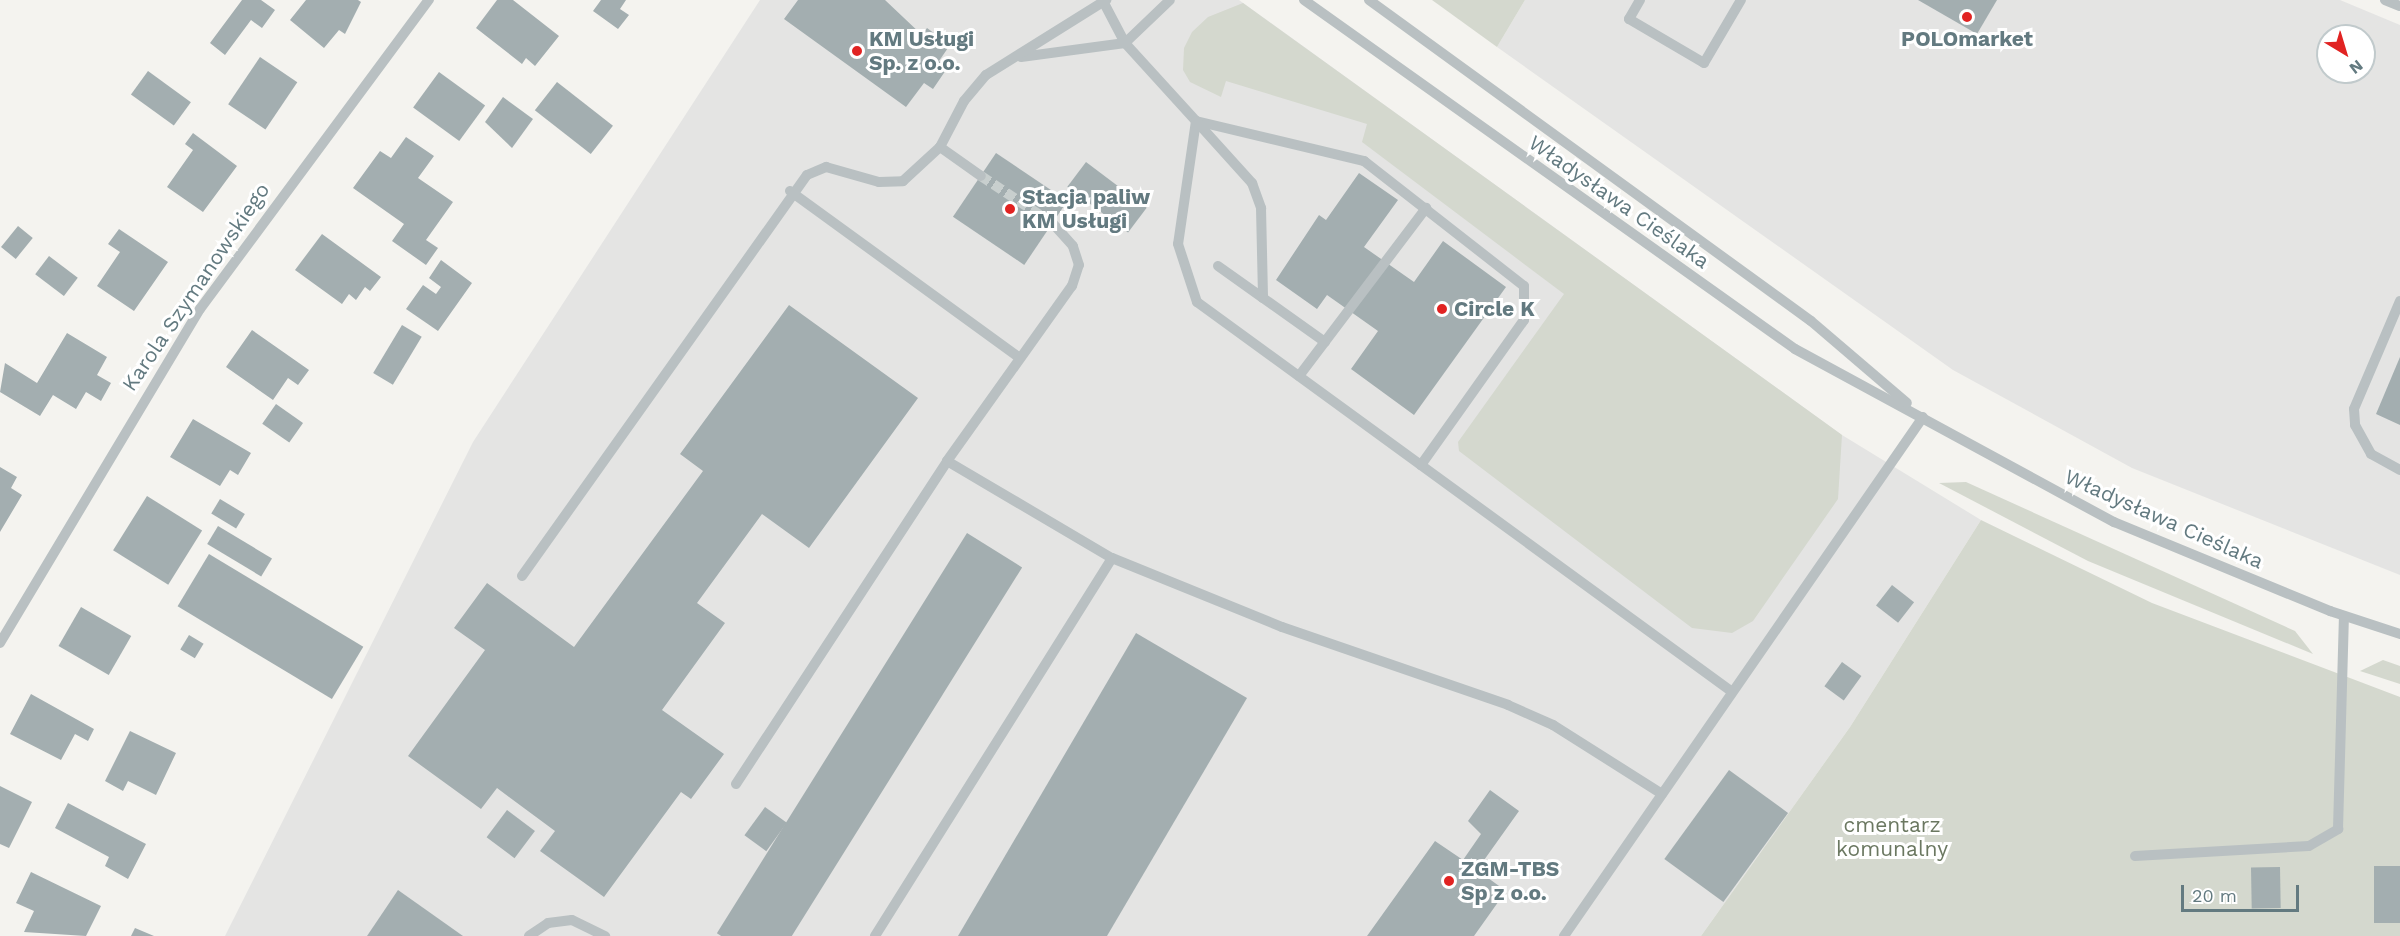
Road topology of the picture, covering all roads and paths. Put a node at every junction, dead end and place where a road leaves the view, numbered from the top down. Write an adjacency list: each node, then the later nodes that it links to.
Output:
1 (429, 0): 32 (street, Karola Szymanowskiego)
2 (1170, 0): 10 (street)
3 (1304, 0): 24 (street, Władysława Cieślaka)
4 (1369, 0): 24 (street, Władysława Cieślaka)
5 (1640, 0): 6 (street)
6 (1741, 0)
7 (2385, 0): 9 (street)
8 (1105, 1): 10 (street); 11 (street)
9 (2400, 6)
10 (1125, 43): 11 (street); 12 (street)
11 (1018, 57): 13 (street)
12 (1196, 121): 16 (street); 19 (street); 23 (street)
13 (940, 147): 14 (street); 15 (street)
14 (981, 176)
15 (790, 191): 22 (street); 29 (street)
16 (1426, 208): 21 (street); 26 (street)
17 (1052, 223): 22 (street)
18 (1218, 267): 19 (street)
19 (1263, 298): 21 (street)
20 (2400, 301): 27 (street)
21 (1325, 342): 23 (street)
22 (1020, 358): 25 (street)
23 (1299, 376): 26 (street)
24 (1923, 417): 30 (street, Władysława Cieślaka); 33 (street)
25 (947, 461): 28 (street); 34 (street)
26 (1421, 465): 33 (street)
27 (2400, 470)
28 (1112, 558): 35 (street); 39 (street)
29 (522, 576)
30 (2344, 616): 31 (street, Władysława Cieślaka); 36 (street)
31 (2400, 634)
32 (0, 643)
33 (1731, 691): 35 (street)
34 (736, 784)
35 (1662, 794): 40 (street)
36 (2135, 856)
37 (529, 936): 38 (street)
38 (605, 936)
39 (875, 936)
40 (1564, 936)

